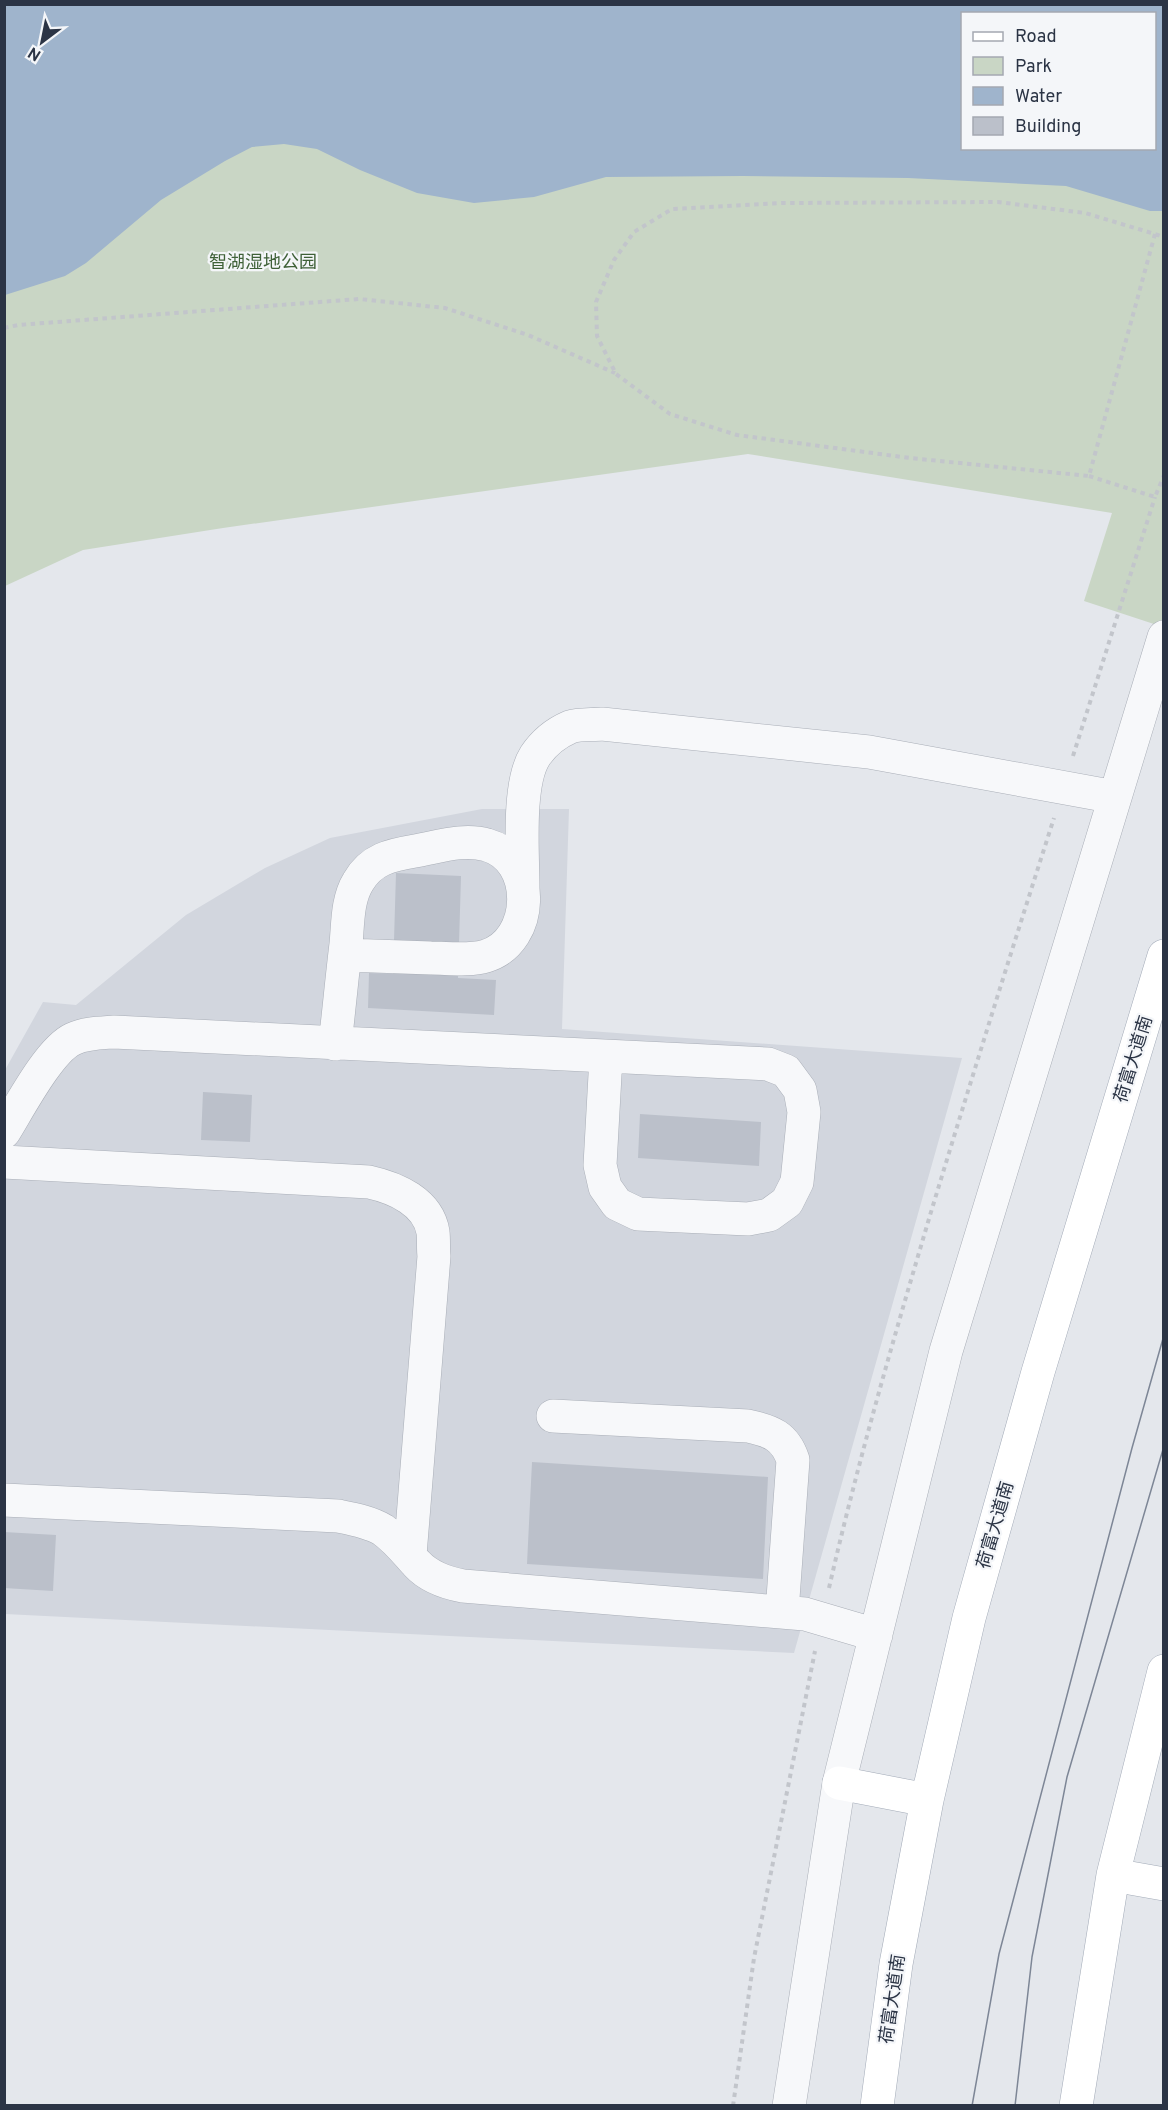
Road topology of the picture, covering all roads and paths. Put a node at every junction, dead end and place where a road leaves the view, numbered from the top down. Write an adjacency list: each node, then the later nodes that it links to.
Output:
1 (1155, 234): 2 (path); 4 (path); 6 (path)
2 (1164, 237)
3 (4, 328): 4 (path)
4 (616, 374): 6 (path)
5 (1164, 475): 7 (path)
6 (1089, 476): 7 (path)
7 (1155, 497): 9 (path)
8 (1164, 637): 10 (street)
9 (1063, 788): 10 (street); 11 (street); 22 (path)
10 (1115, 797): 23 (street)
11 (523, 888): 12 (street); 12 (street)
12 (345, 955): 14 (street)
13 (1164, 956): 26 (main road, 荷富大道南)
14 (335, 1044): 15 (street); 16 (street)
15 (606, 1057): 15 (street)
16 (4, 1132)
17 (4, 1162): 20 (street)
18 (553, 1416): 21 (street)
19 (4, 1500): 20 (street)
20 (410, 1555): 21 (street)
21 (782, 1612): 22 (street)
22 (822, 1618): 23 (street); 29 (path)
23 (876, 1635): 25 (street)
24 (1164, 1671): 27 (main road)
25 (839, 1783): 26 (main road); 30 (street)
26 (927, 1800): 31 (main road, 荷富大道南)
27 (1113, 1875): 28 (main road); 32 (main road)
28 (1164, 1884)
29 (733, 2106)
30 (789, 2106)
31 (877, 2106)
32 (1076, 2106)

